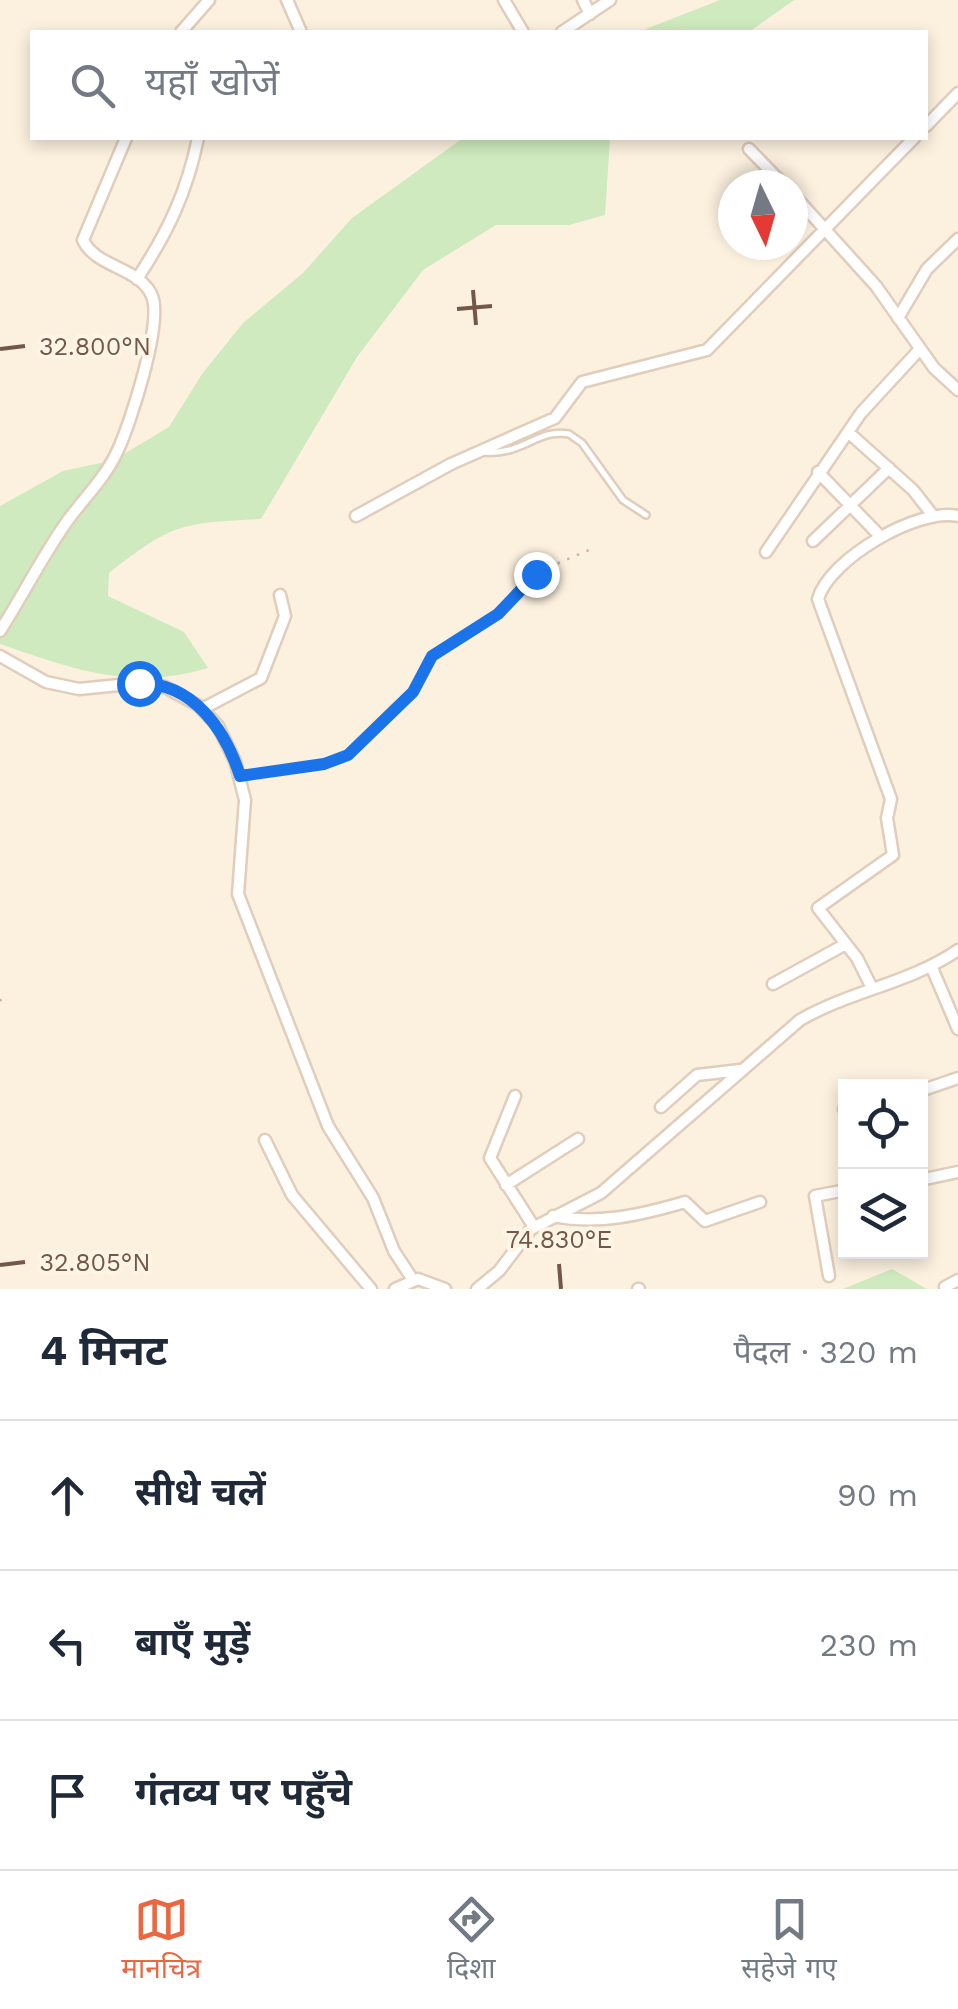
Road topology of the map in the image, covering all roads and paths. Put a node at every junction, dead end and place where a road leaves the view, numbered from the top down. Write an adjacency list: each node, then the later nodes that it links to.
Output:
1 (209, 0): 7 (street)
2 (286, 0): 8 (street)
3 (504, 0): 9 (street)
4 (583, 0): 6 (street)
5 (610, 0): 6 (street)
6 (590, 14): 10 (street)
7 (183, 30)
8 (300, 30)
9 (522, 30)
10 (565, 30)
11 (958, 93): 12 (street)
12 (928, 124)
13 (125, 140): 21 (street)
14 (198, 140): 21 (street)
15 (912, 140): 19 (street)
16 (749, 149): 17 (street)
17 (769, 170)
18 (808, 209): 19 (street)
19 (826, 228): 22 (street); 26 (street)
20 (958, 239): 22 (street)
21 (137, 279): 39 (street)
22 (898, 318): 23 (street)
23 (920, 349): 24 (street); 25 (street)
24 (958, 390)
25 (848, 432): 27 (street); 28 (street)
26 (480, 452): 31 (lane); 32 (street)
27 (889, 468): 29 (street); 30 (street)
28 (818, 472): 29 (street); 37 (street)
29 (849, 504): 34 (street); 35 (street)
30 (931, 513): 33 (street); 34 (street)
31 (646, 515)
32 (356, 516)
33 (958, 516)
34 (880, 536): 43 (street)
35 (814, 540)
36 (596, 547): 42 (path)
37 (766, 552)
38 (280, 594): 41 (street)
39 (0, 631)
40 (0, 656): 41 (street)
41 (202, 709): 42 (street)
42 (240, 776): 66 (street)
43 (844, 945): 46 (street); 47 (street)
44 (958, 950): 45 (street)
45 (932, 968): 47 (street); 50 (street)
46 (772, 984)
47 (872, 988): 51 (street)
48 (0, 998): 49 (path)
49 (4, 1008)
50 (958, 1029)
51 (740, 1070): 55 (street); 63 (street)
52 (958, 1078): 53 (street)
53 (928, 1089)
54 (516, 1096): 60 (street)
55 (661, 1107)
56 (578, 1138): 60 (street)
57 (264, 1140): 69 (street)
58 (958, 1172): 59 (street)
59 (928, 1178)
60 (506, 1185): 64 (street)
61 (838, 1192): 65 (street)
62 (760, 1202): 63 (street)
63 (553, 1216): 64 (street)
64 (534, 1227): 72 (street)
65 (829, 1276)
66 (413, 1280): 70 (street); 71 (street)
67 (958, 1280): 68 (street)
68 (945, 1286)
69 (371, 1289)
70 (395, 1289)
71 (445, 1289)
72 (478, 1289)

